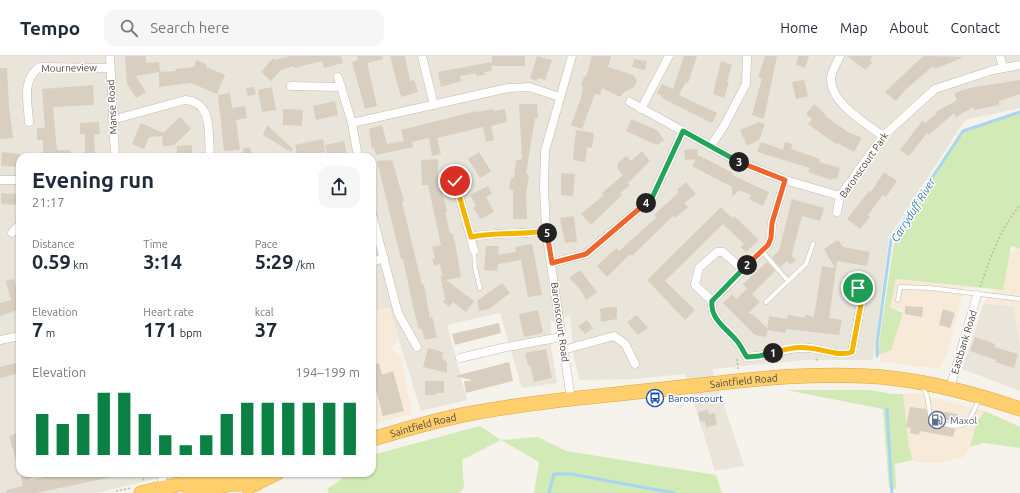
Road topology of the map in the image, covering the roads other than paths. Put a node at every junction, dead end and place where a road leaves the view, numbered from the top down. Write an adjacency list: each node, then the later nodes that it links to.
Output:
1 (110, 56): 9 (street, Manse Road)
2 (422, 56): 16 (street)
3 (572, 56): 14 (street, Baronscourt Road)
4 (669, 56): 17 (street)
5 (747, 56): 23 (street)
6 (840, 56): 22 (street)
7 (1000, 56): 10 (street)
8 (1020, 65): 10 (street, Baronscourt Park)
9 (110, 68): 18 (street, Manse Road); 19 (street, Mourneview)
10 (1003, 68): 22 (street, Baronscourt Park)
11 (338, 77): 13 (street)
12 (291, 86): 13 (street)
13 (341, 87): 20 (street)
14 (560, 97): 16 (street); 35 (street, Baronscourt Road)
15 (630, 102): 17 (street)
16 (434, 105): 20 (street)
17 (641, 109): 21 (street)
18 (112, 120): 24 (street, Manse Road); 25 (street)
19 (29, 122)
20 (352, 123): 26 (street)
21 (683, 131): 23 (street); 43 (street)
22 (883, 136): 31 (street, Baronscourt Park)
23 (710, 146): 30 (street)
24 (115, 153)
25 (210, 153)
26 (357, 153)
27 (457, 170): 37 (street)
28 (0, 180): 29 (street)
29 (16, 180)
30 (785, 180): 31 (street); 40 (street)
31 (840, 196): 32 (street, Baronscourt Park)
32 (837, 212)
33 (16, 228): 36 (street)
34 (376, 229): 41 (street)
35 (546, 231): 37 (street); 43 (street, Baronscourt Road)
36 (12, 233)
37 (471, 237): 39 (street)
38 (813, 244): 45 (lane)
39 (474, 250): 46 (lane)
40 (761, 251): 44 (street); 45 (lane)
41 (384, 258): 42 (street); 56 (street)
42 (376, 261)
43 (552, 263): 54 (street, Baronscourt Road)
44 (742, 269): 51 (street); 51 (street)
45 (788, 281): 52 (lane)
46 (480, 288)
47 (858, 288): 51 (street)
48 (977, 295): 49 (lane); 50 (lane); 61 (street, Eastbank Road)
49 (1020, 299)
50 (898, 300)
51 (712, 301)
52 (766, 302)
53 (16, 337): 55 (street)
54 (561, 337): 57 (street, Baronscourt Road); 58 (street)
55 (0, 340)
56 (417, 347)
57 (563, 350): 59 (street); 63 (street, Baronscourt Road)
58 (460, 358)
59 (635, 364)
60 (921, 382): 61 (highway, Saintfield Road); 62 (lane); 63 (highway, Saintfield Road)
61 (950, 388): 62 (highway, Saintfield Road)
62 (981, 397): 64 (highway, Saintfield Road)
63 (571, 399): 65 (highway, Saintfield Road)
64 (1020, 409)
65 (376, 438)
66 (162, 477): 70 (street)
67 (210, 477): 70 (highway)
68 (269, 477): 69 (highway)
69 (256, 484): 72 (highway); 73 (highway)
70 (164, 488): 71 (highway)
71 (141, 493)
72 (190, 493)
73 (232, 493)

